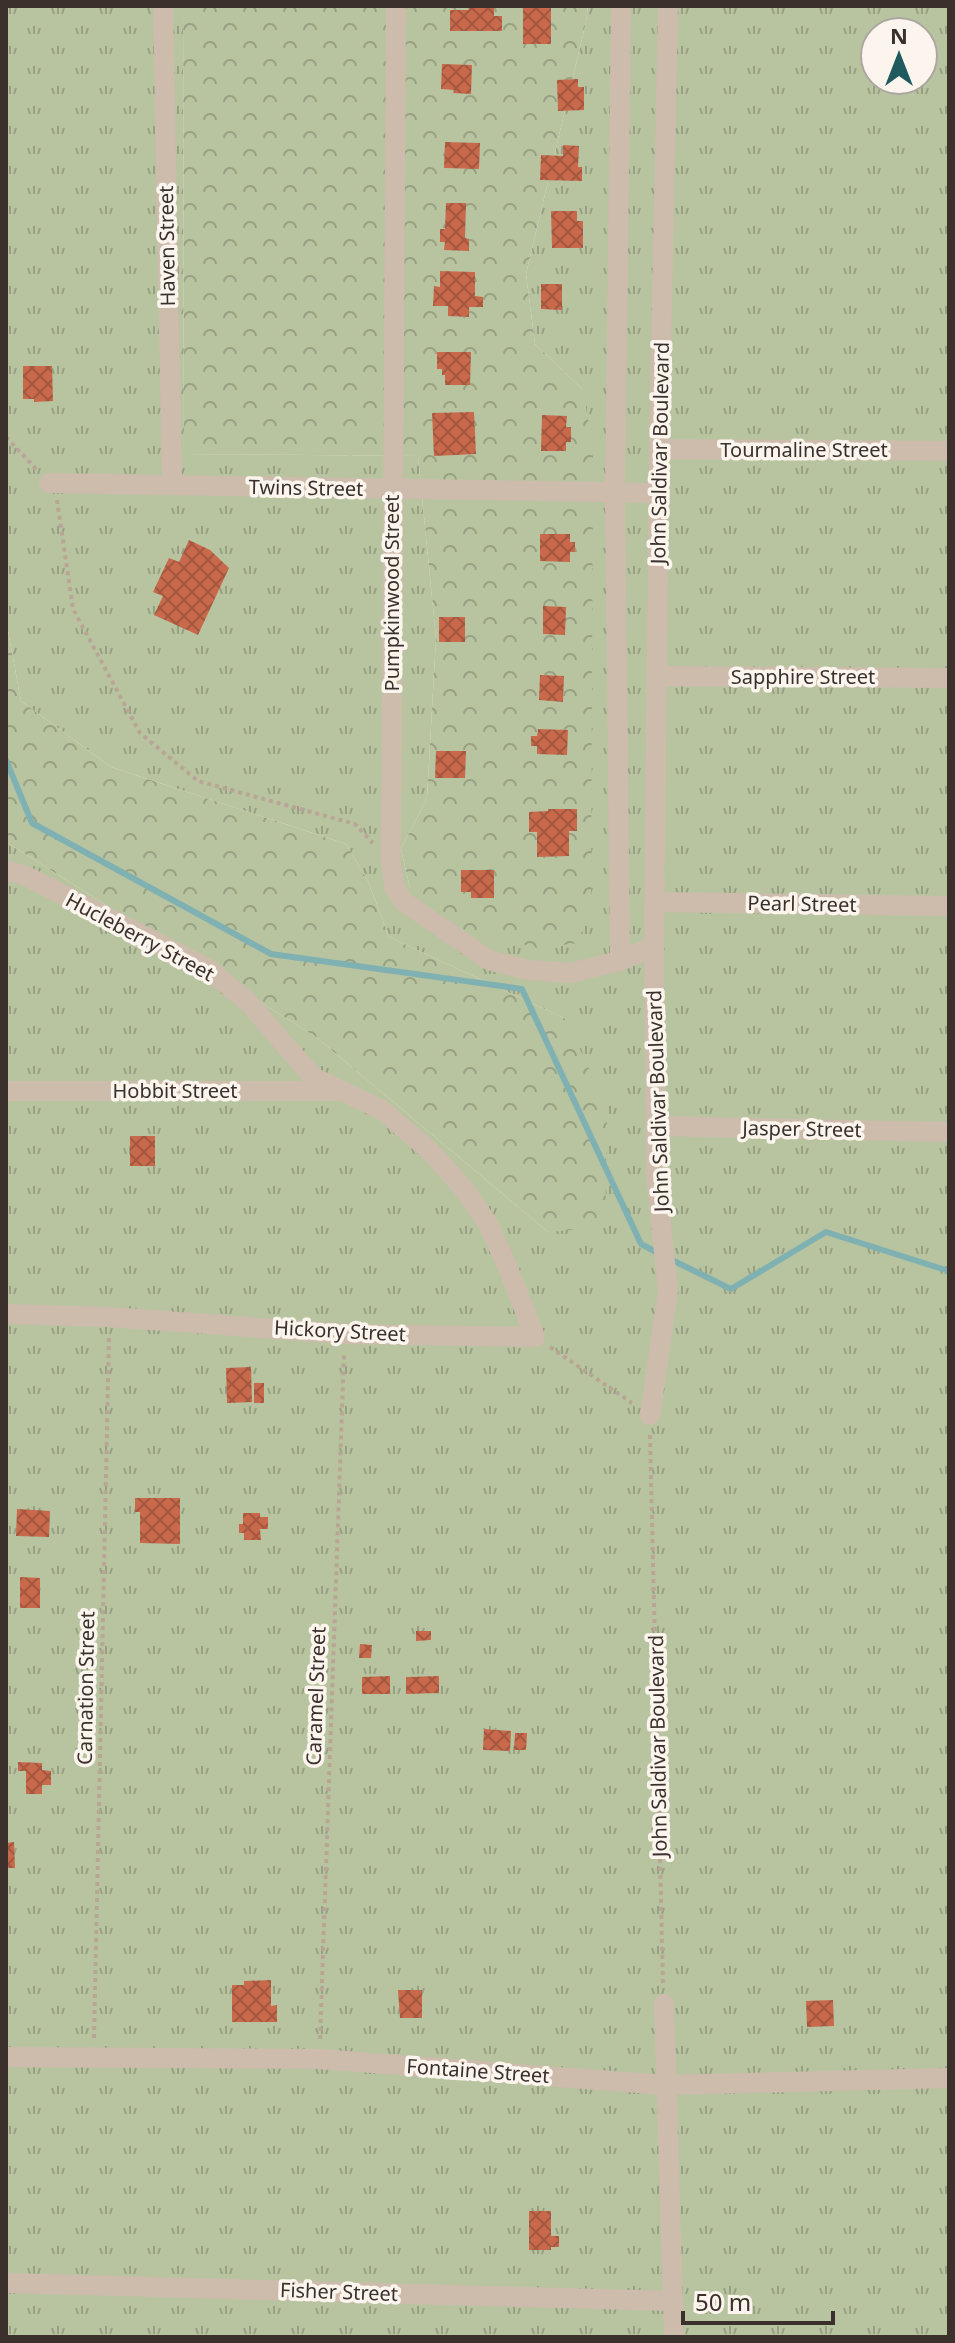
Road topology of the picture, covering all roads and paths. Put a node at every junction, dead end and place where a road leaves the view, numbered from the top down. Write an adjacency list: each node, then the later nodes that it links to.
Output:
1 (163, 6): 9 (street, Haven Street)
2 (396, 6): 10 (street, Pumpkinwood Street)
3 (621, 6): 11 (street)
4 (668, 6): 6 (street, John Saldivar Boulevard)
5 (6, 437): 8 (path)
6 (659, 449): 7 (street, Tourmaline Street); 12 (street, John Saldivar Boulevard)
7 (949, 451)
8 (49, 483): 9 (street, Twins Street); 15 (path)
9 (172, 486): 10 (street, Twins Street)
10 (393, 489): 11 (street, Twins Street); 15 (street, Pumpkinwood Street)
11 (615, 492): 12 (street, Twins Street); 20 (street)
12 (659, 493): 13 (street, John Saldivar Boulevard)
13 (657, 676): 14 (street, Sapphire Street); 17 (street, John Saldivar Boulevard)
14 (949, 678)
15 (391, 862): 20 (street, Pumpkinwood Street)
16 (6, 870): 22 (street, Hucleberry Street)
17 (656, 902): 18 (street, Pearl Street); 19 (street, John Saldivar Boulevard)
18 (949, 906)
19 (654, 946): 20 (street, Pumpkinwood Street); 23 (street, John Saldivar Boulevard)
20 (620, 961)
21 (6, 1091): 22 (street, Hobbit Street)
22 (345, 1091): 28 (street, Hucleberry Street)
23 (656, 1126): 24 (street, Jasper Street); 29 (street, John Saldivar Boulevard)
24 (949, 1132)
25 (6, 1314): 26 (street, Hickory Street)
26 (110, 1317): 27 (street, Hickory Street); 32 (path, Carnation Street)
27 (345, 1334): 28 (street, Hickory Street); 33 (path, Caramel Street)
28 (535, 1337): 29 (path)
29 (650, 1415): 30 (path, John Saldivar Boulevard)
30 (664, 2004): 35 (street)
31 (6, 2057): 32 (street, Fontaine Street)
32 (94, 2059): 33 (street, Fontaine Street)
33 (319, 2059): 35 (street, Fontaine Street)
34 (949, 2078): 35 (street, Fontaine Street)
35 (666, 2085): 37 (street)
36 (6, 2283): 37 (street, Fisher Street)
37 (672, 2301): 38 (street)
38 (674, 2337)

